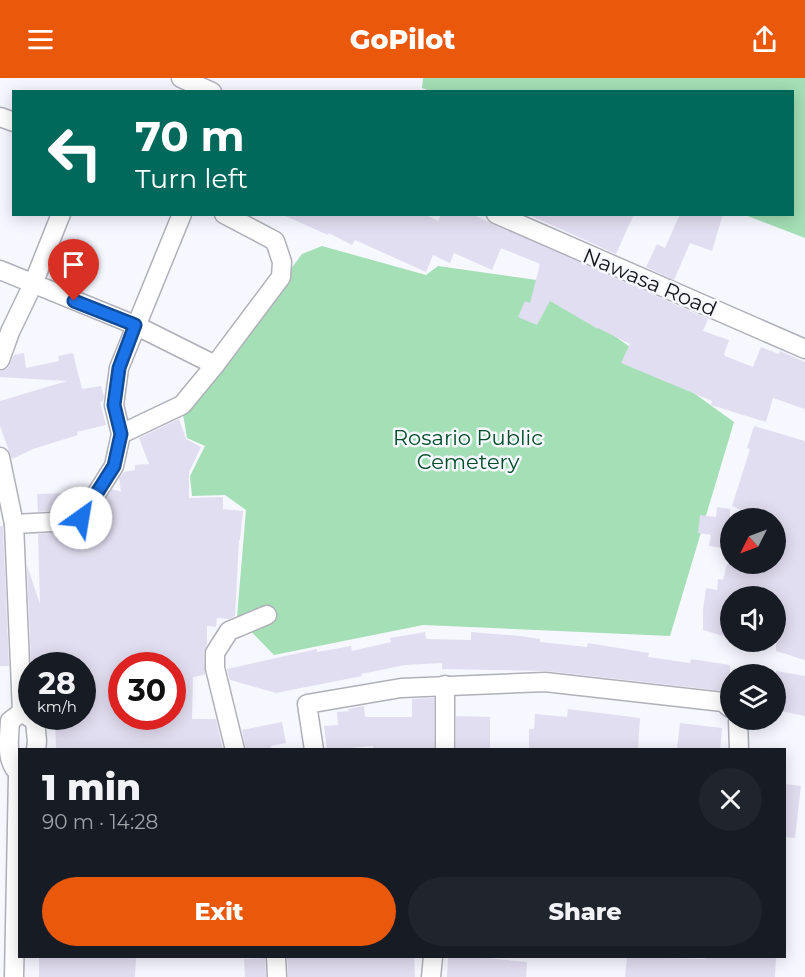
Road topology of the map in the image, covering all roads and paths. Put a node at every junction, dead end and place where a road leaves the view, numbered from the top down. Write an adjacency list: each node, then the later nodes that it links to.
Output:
1 (181, 78): 2 (street)
2 (208, 90)
3 (61, 216): 8 (street)
4 (181, 216): 9 (street)
5 (228, 216): 12 (street)
6 (501, 216): 10 (street, Nawasa Road)
7 (0, 270): 8 (street)
8 (33, 285): 9 (street); 11 (street)
9 (135, 325): 12 (street); 13 (street)
10 (805, 349)
11 (0, 360)
12 (215, 365): 13 (street)
13 (121, 434): 15 (street)
14 (0, 457): 15 (street)
15 (14, 524): 17 (street)
16 (267, 615): 24 (street)
17 (19, 652)
18 (445, 685): 19 (street); 25 (street); 26 (street)
19 (720, 702)
20 (18, 715): 28 (street)
21 (36, 730): 23 (street)
22 (738, 730): 27 (street)
23 (36, 748)
24 (235, 748)
25 (314, 748)
26 (445, 748)
27 (739, 748)
28 (18, 773)
29 (18, 782): 30 (street)
30 (8, 860): 33 (street)
31 (276, 958): 34 (street)
32 (433, 958): 35 (street)
33 (14, 977)
34 (277, 977)
35 (431, 977)

